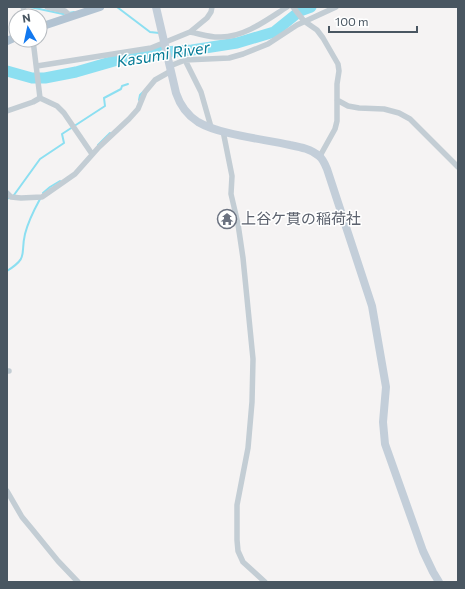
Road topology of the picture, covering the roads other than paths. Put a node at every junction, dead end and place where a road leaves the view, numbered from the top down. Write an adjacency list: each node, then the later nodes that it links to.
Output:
1 (47, 7): 9 (street)
2 (100, 7): 8 (main road)
3 (156, 7): 13 (street)
4 (212, 7): 12 (street)
5 (287, 7): 12 (street)
6 (293, 7): 10 (street)
7 (336, 7): 10 (street)
8 (88, 9): 9 (main road)
9 (70, 16): 11 (main road)
10 (304, 21): 15 (street); 19 (street)
11 (48, 25)
12 (190, 32): 13 (street)
13 (165, 42): 16 (street); 17 (street)
14 (34, 48): 16 (street)
15 (185, 60): 17 (street); 21 (street)
16 (37, 66): 18 (street)
17 (170, 66): 21 (street); 23 (street)
18 (40, 98): 20 (street); 23 (street)
19 (337, 100): 24 (street); 25 (street)
20 (7, 111)
21 (211, 126): 22 (street)
22 (223, 131): 24 (street); 29 (street)
23 (92, 154): 26 (street)
24 (320, 156): 30 (street)
25 (458, 167)
26 (7, 193)
27 (7, 492): 28 (street)
28 (78, 582)
29 (265, 582)
30 (440, 582)

